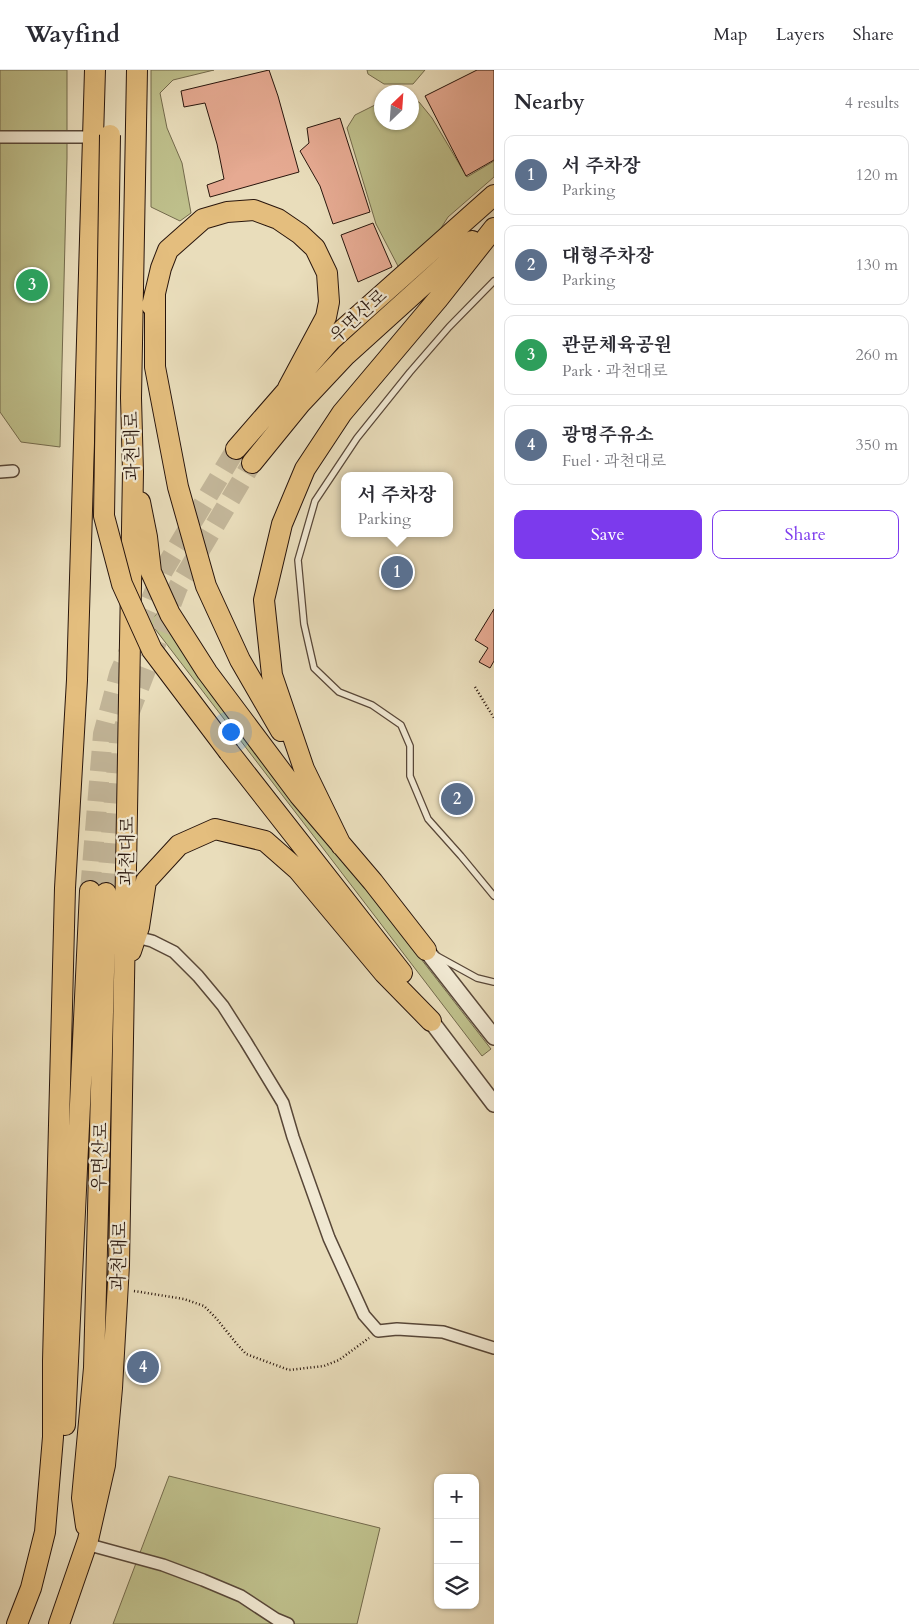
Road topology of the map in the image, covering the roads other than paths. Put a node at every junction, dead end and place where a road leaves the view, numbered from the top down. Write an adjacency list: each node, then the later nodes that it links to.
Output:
1 (95, 70): 3 (highway)
2 (137, 70): 11 (highway, 과천대로)
3 (102, 136): 4 (street); 24 (highway, bridge); 28 (highway)
4 (0, 137)
5 (494, 195): 10 (highway, 우면산로)
6 (494, 221): 13 (highway, 우면산로)
7 (494, 228): 17 (highway)
8 (494, 281): 19 (lane)
9 (155, 293): 10 (highway); 11 (highway); 17 (highway)
10 (288, 388): 12 (highway, 우면산로)
11 (131, 398): 16 (highway, 과천대로)
12 (236, 449)
13 (252, 463)
14 (13, 471): 15 (street)
15 (0, 472)
16 (133, 472): 18 (highway); 22 (highway, 과천대로)
17 (304, 769): 18 (highway)
18 (342, 845): 21 (highway)
19 (494, 896)
20 (136, 937): 22 (highway); 24 (highway); 27 (street)
21 (426, 950): 23 (lane); 25 (street)
22 (125, 970): 29 (highway, 과천대로)
23 (494, 982)
24 (431, 1021): 26 (street)
25 (494, 1037)
26 (494, 1104)
27 (494, 1348)
28 (45, 1532): 29 (highway, 우면산로); 30 (highway)
29 (87, 1542): 31 (highway, 과천대로); 32 (street)
30 (17, 1624)
31 (59, 1624)
32 (288, 1624)

